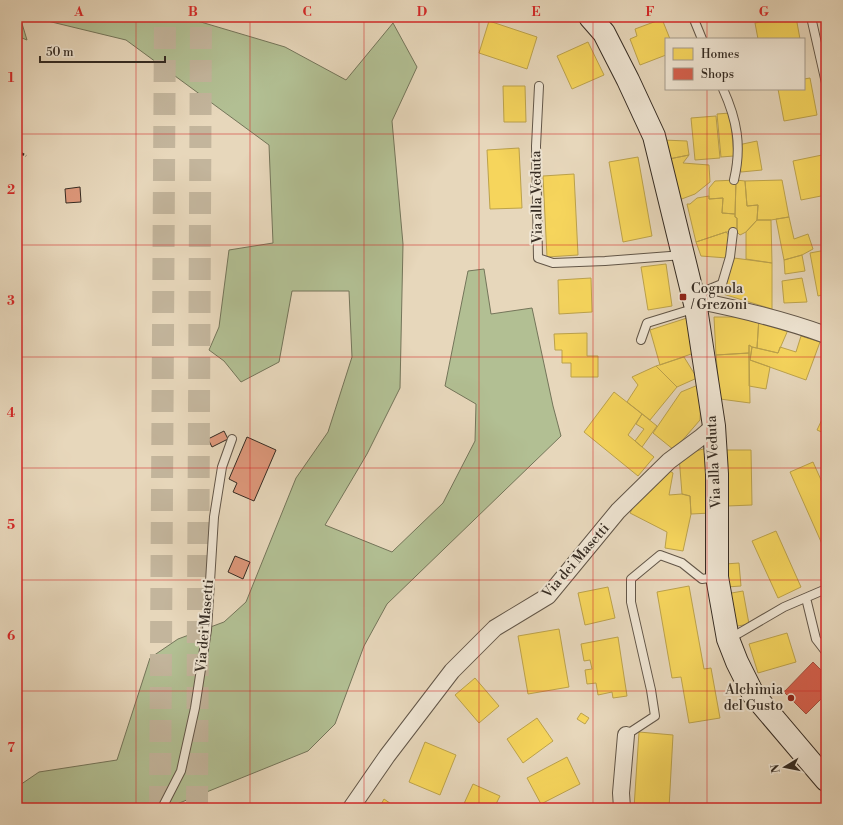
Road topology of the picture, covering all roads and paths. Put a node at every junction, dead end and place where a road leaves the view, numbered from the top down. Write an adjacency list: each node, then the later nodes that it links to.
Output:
1 (590, 17): 12 (street, Via alla Veduta)
2 (693, 17): 4 (lane)
3 (811, 17): 5 (lane)
4 (702, 38)
5 (826, 83)
6 (539, 86): 12 (lane, Via alla Veduta)
7 (723, 90): 10 (lane)
8 (17, 151): 9 (path)
9 (26, 156)
10 (734, 180)
11 (733, 232): 13 (lane)
12 (683, 254): 13 (street, Via alla Veduta)
13 (695, 304): 14 (street); 15 (lane); 16 (street, Via alla Veduta)
14 (826, 335)
15 (641, 340)
16 (714, 426): 18 (street, Via alla Veduta); 26 (street, Via dei Masetti)
17 (232, 439): 25 (lane, Via dei Masetti)
18 (716, 577): 21 (street, Via alla Veduta); 23 (lane)
19 (826, 589): 20 (lane)
20 (806, 598): 21 (lane); 22 (lane)
21 (728, 639): 24 (street, Via alla Veduta)
22 (826, 652)
23 (626, 735): 27 (street)
24 (826, 780)
25 (162, 808)
26 (351, 808)
27 (622, 808)

